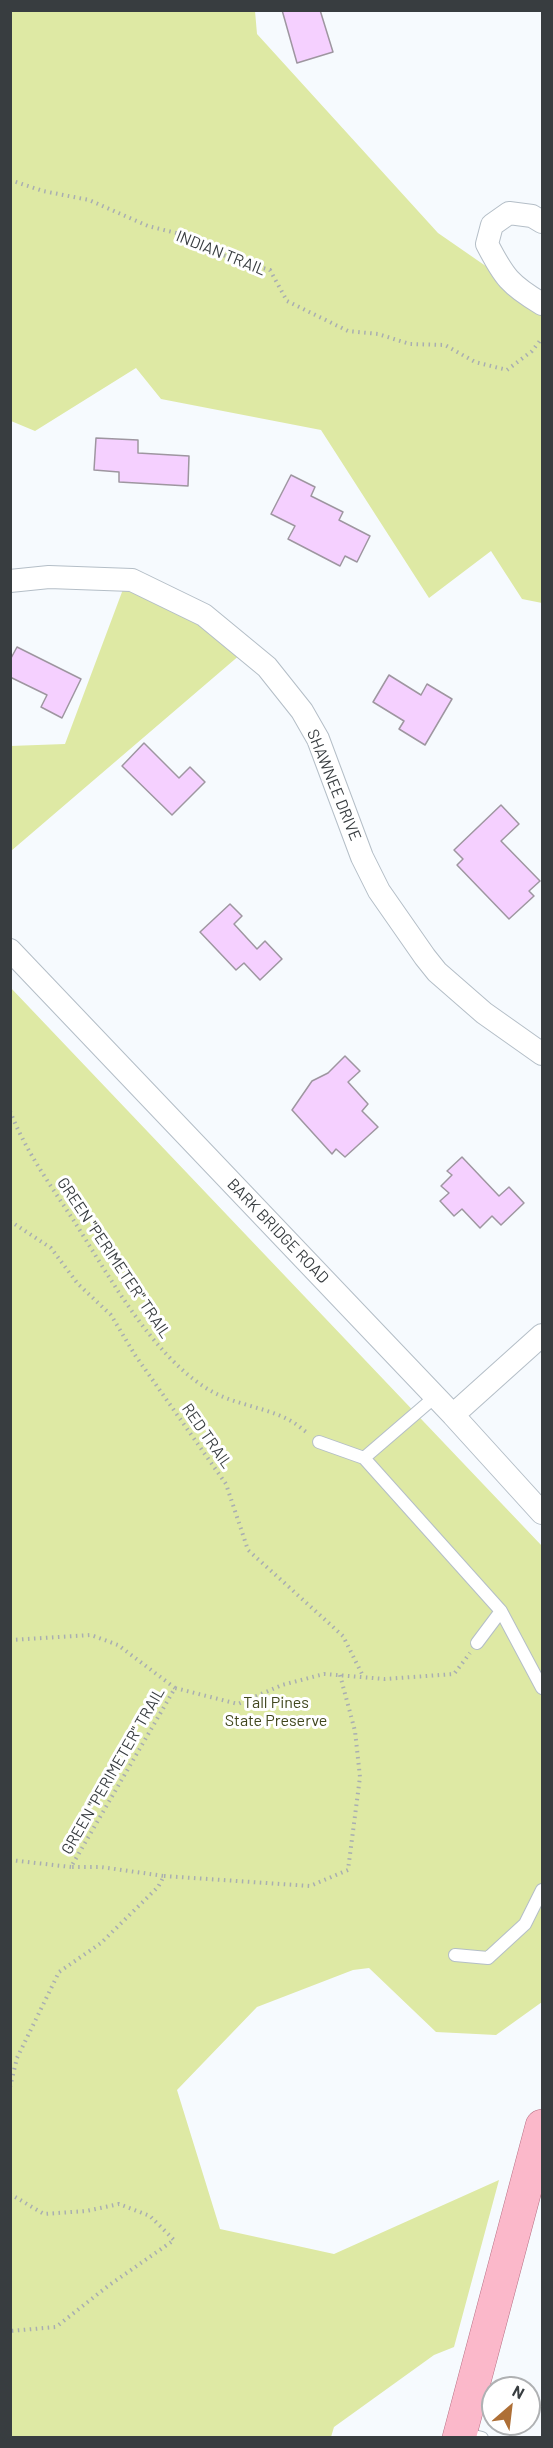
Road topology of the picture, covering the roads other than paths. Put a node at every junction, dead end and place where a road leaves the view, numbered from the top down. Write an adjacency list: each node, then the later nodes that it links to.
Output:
1 (543, 222): 2 (street)
2 (543, 304)
3 (10, 581): 5 (street, SHAWNEE DRIVE)
4 (10, 950): 7 (street, BARK BRIDGE ROAD)
5 (543, 1054)
6 (543, 1335): 8 (street)
7 (436, 1396): 8 (street, BARK BRIDGE ROAD); 10 (lane)
8 (453, 1414): 11 (street, BARK BRIDGE ROAD)
9 (319, 1442): 10 (lane)
10 (364, 1458): 12 (lane)
11 (543, 1514)
12 (501, 1611): 13 (lane); 14 (lane)
13 (477, 1643)
14 (543, 1688)
15 (543, 1890): 16 (lane)
16 (455, 1955)
17 (543, 2126): 18 (main road)
18 (467, 2436)

